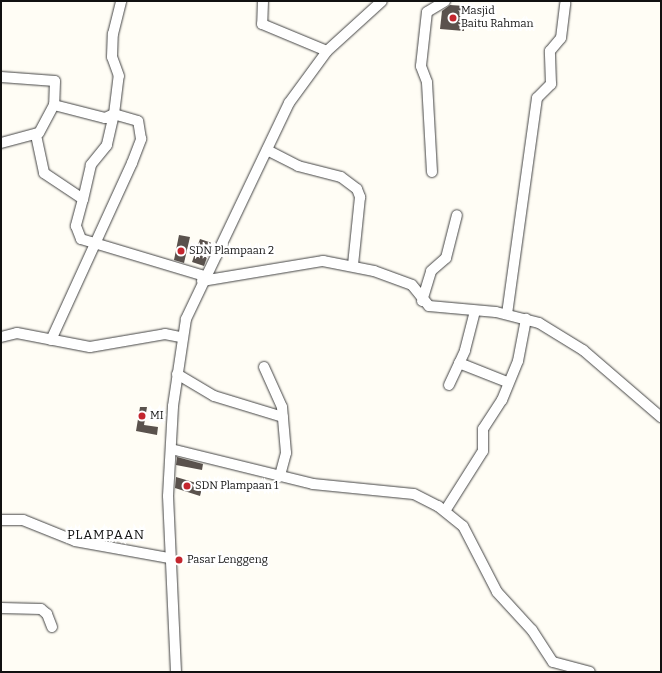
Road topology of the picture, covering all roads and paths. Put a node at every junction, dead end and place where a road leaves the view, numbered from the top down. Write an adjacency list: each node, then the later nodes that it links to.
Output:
1 (121, 1): 9 (street)
2 (263, 1): 6 (street)
3 (382, 1): 6 (street)
4 (445, 1): 13 (street)
5 (565, 3): 21 (street)
6 (328, 51): 12 (street)
7 (1, 77): 8 (street)
8 (54, 105): 9 (street); 10 (street)
9 (114, 114): 14 (street); 16 (street)
10 (36, 135): 11 (street); 14 (street)
11 (1, 143)
12 (267, 150): 17 (street); 18 (street)
13 (432, 172)
14 (83, 199): 16 (street)
15 (457, 215): 19 (street)
16 (95, 244): 18 (street); 25 (street)
17 (353, 265): 18 (street); 19 (street)
18 (203, 279): 24 (street)
19 (422, 301): 20 (street)
20 (475, 310): 21 (street); 26 (street)
21 (507, 314): 22 (street)
22 (526, 319): 29 (street); 32 (street)
23 (1, 337): 25 (street)
24 (181, 337): 25 (street); 28 (street)
25 (51, 340)
26 (459, 363): 29 (street); 30 (street)
27 (264, 367): 31 (street)
28 (177, 374): 31 (street); 33 (street)
29 (507, 382): 35 (street)
30 (449, 385)
31 (283, 417): 34 (street)
32 (661, 418)
33 (171, 449): 34 (street); 37 (street)
34 (280, 476): 35 (street)
35 (445, 511): 41 (street)
36 (1, 520): 37 (street)
37 (169, 558): 40 (street)
38 (1, 608): 39 (street)
39 (52, 627)
40 (176, 672)
41 (590, 672)

